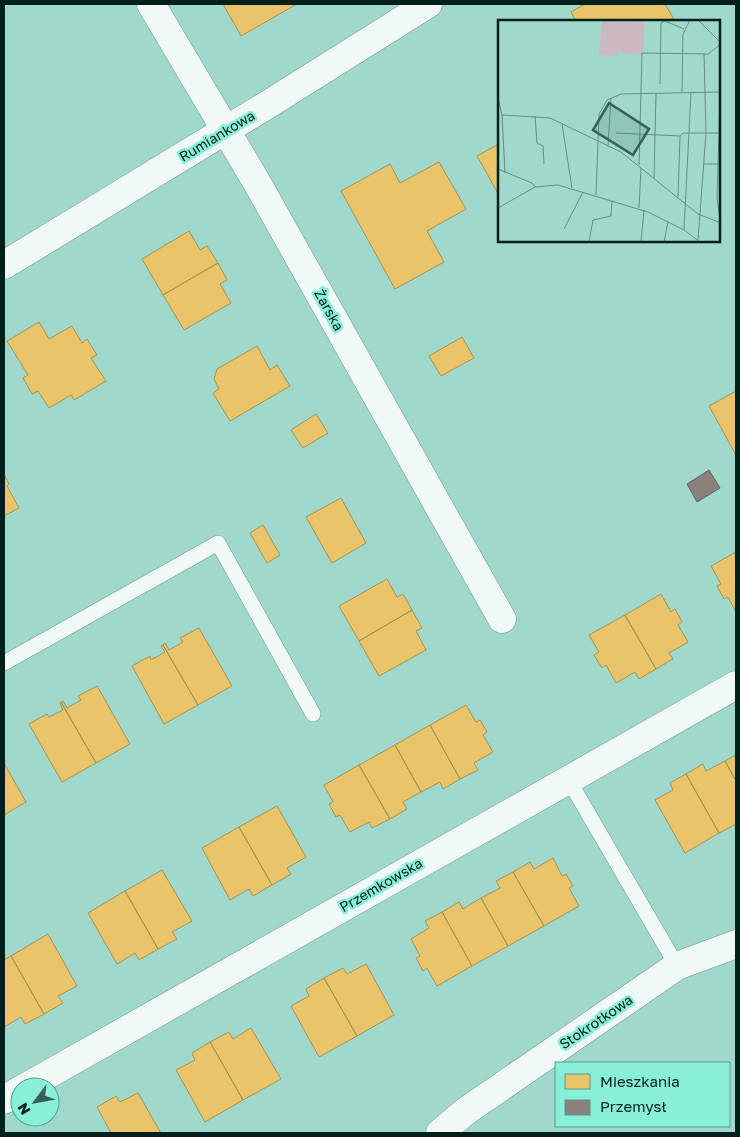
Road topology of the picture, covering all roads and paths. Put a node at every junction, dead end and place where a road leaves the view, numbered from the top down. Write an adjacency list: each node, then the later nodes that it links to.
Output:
1 (151, 4): 3 (street, Żarska)
2 (428, 4): 3 (street, Rumiankowa)
3 (226, 130): 4 (street, Rumiankowa); 5 (street, Żarska)
4 (4, 265)
5 (502, 619)
6 (4, 663): 8 (lane)
7 (736, 685): 9 (street, Przemkowska)
8 (313, 714)
9 (568, 779): 11 (lane); 12 (street, Przemkowska)
10 (736, 944): 11 (street, Stokrotkowa)
11 (677, 966): 13 (street, Stokrotkowa)
12 (44, 1077)
13 (440, 1133)

